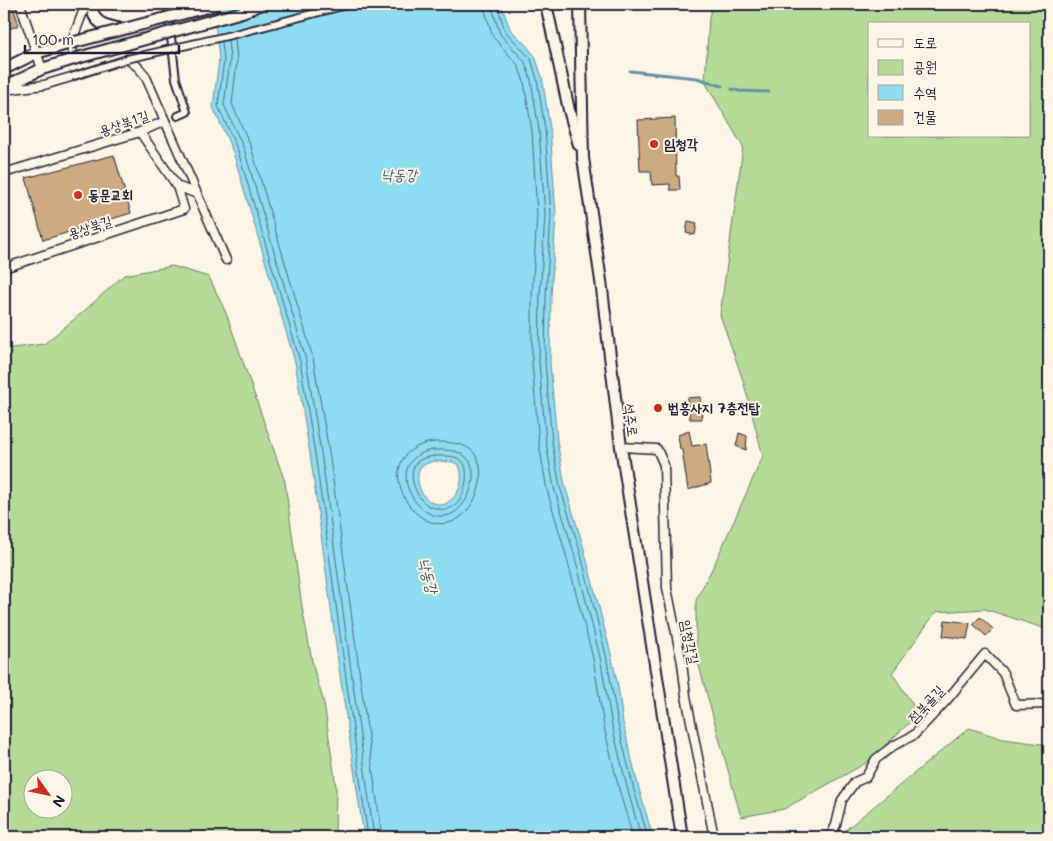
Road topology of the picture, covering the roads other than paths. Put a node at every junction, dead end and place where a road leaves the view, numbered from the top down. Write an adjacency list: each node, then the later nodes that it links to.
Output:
1 (20, 4): 12 (street)
2 (86, 4): 11 (street)
3 (92, 4): 10 (street)
4 (167, 4): 19 (street)
5 (220, 4): 10 (street, bridge)
6 (262, 4): 13 (street, bridge)
7 (350, 4): 14 (street, bridge)
8 (546, 4): 22 (street)
9 (580, 4): 22 (street, 석주로)
10 (122, 29): 11 (street, bridge)
11 (70, 43): 12 (street); 13 (street)
12 (36, 53): 15 (street); 16 (street)
13 (74, 59): 16 (street)
14 (127, 59): 17 (street, bridge); 20 (street)
15 (4, 69)
16 (42, 69): 18 (street)
17 (71, 77): 18 (street)
18 (4, 89)
19 (178, 116)
20 (165, 122): 21 (street, 용상북1길); 25 (street, 용상북1길)
21 (140, 132): 23 (street, 용상북1길); 24 (street)
22 (583, 158): 28 (street, 석주로)
23 (4, 173)
24 (177, 186): 25 (street); 27 (street, 용상북길)
25 (197, 194): 26 (street, 용상북1길)
26 (226, 260)
27 (4, 268)
28 (621, 448): 30 (street, 석주로); 31 (street, 임청각길)
29 (1049, 704): 32 (street, 점북골길)
30 (682, 837)
31 (714, 837)
32 (830, 837)

